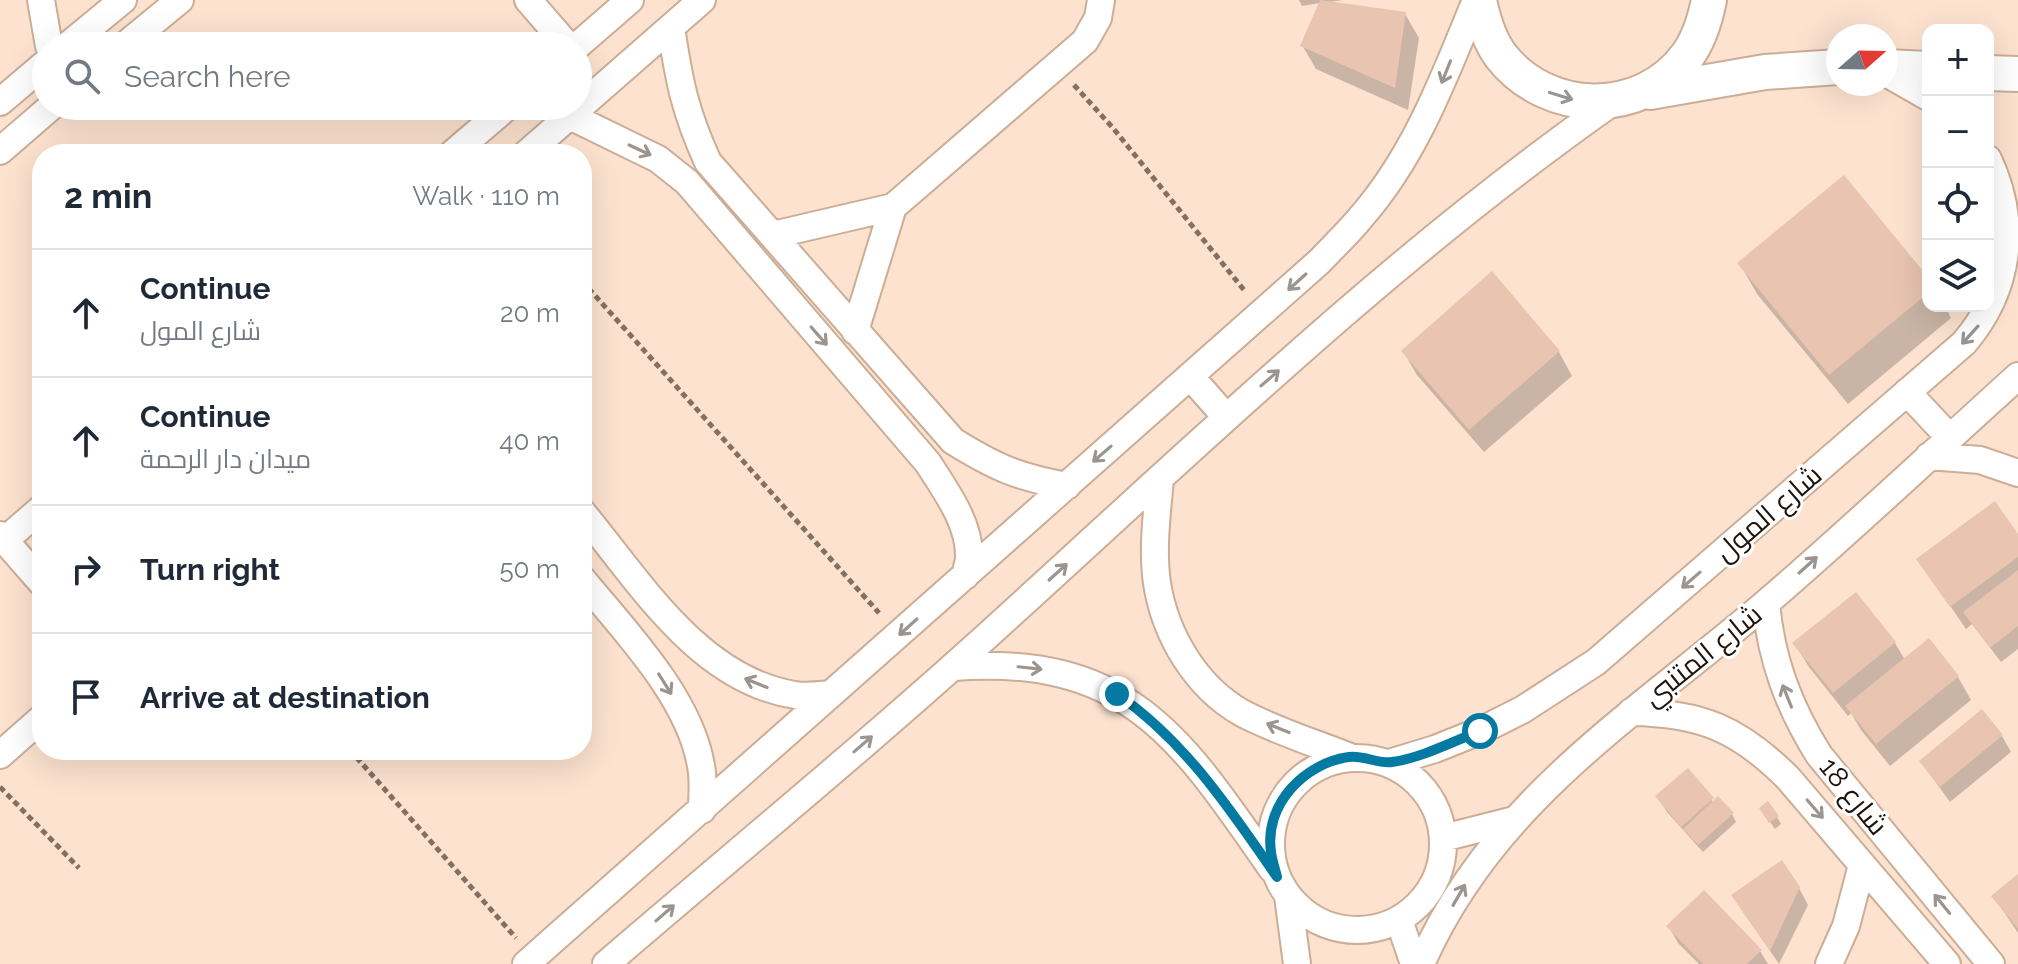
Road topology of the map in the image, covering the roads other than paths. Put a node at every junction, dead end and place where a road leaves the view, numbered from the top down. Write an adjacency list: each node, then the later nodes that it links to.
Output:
1 (41, 0): 11 (street)
2 (123, 0): 12 (street)
3 (180, 0): 13 (street)
4 (528, 0): 14 (street)
5 (630, 0): 15 (street)
6 (702, 0): 10 (street)
7 (1101, 0): 37 (street)
8 (1477, 0): 25 (street, one-way to 25); 40 (street, one-way to 40)
9 (1709, 0): 25 (street)
10 (671, 27): 24 (street); 34 (street)
11 (47, 32)
12 (84, 32)
13 (141, 32)
14 (556, 32)
15 (592, 33)
16 (1826, 68): 25 (street)
17 (1898, 68): 18 (street)
18 (1922, 69)
19 (1994, 73): 20 (street)
20 (2018, 74)
21 (32, 75): 26 (street)
22 (1898, 80): 23 (street)
23 (1926, 96)
24 (592, 97)
25 (1624, 98): 43 (street, one-way to 25)
26 (0, 102)
27 (36, 120): 33 (street)
28 (493, 120): 31 (street)
29 (565, 120): 32 (street)
30 (578, 120): 36 (street, one-way to 36)
31 (468, 144)
32 (538, 144)
33 (0, 151)
34 (708, 162): 36 (street); 38 (street)
35 (1992, 168): 42 (street, شارع المول, one-way to 42)
36 (687, 182): 47 (street, one-way to 47)
37 (893, 207): 38 (street); 39 (street)
38 (773, 235): 39 (street)
39 (855, 331): 45 (street)
40 (1190, 376): 43 (street); 50 (street, one-way to 50)
41 (2018, 376): 44 (street, شارع المتنبي)
42 (1907, 392): 44 (street); 67 (street, شارع المول, one-way to 67)
43 (1226, 417): 49 (street)
44 (1950, 438): 46 (street, شارع المتنبي)
45 (953, 441): 47 (street); 50 (street)
46 (1929, 456): 48 (street); 57 (street, شارع المتنبي, one-way to 46)
47 (928, 463): 55 (street)
48 (2018, 473)
49 (1160, 479): 60 (street, one-way to 49); 66 (street, one-way to 49)
50 (1067, 486): 55 (street)
51 (32, 516): 53 (street)
52 (592, 524): 58 (street)
53 (2, 538): 54 (street)
54 (32, 570)
55 (965, 576): 61 (street, one-way to 61)
56 (592, 591): 59 (street)
57 (1766, 603): 62 (street, شارع المتنبي); 65 (street, شارع 18, one-way to 57)
58 (677, 627): 59 (street); 61 (street, one-way to 58)
59 (644, 654): 69 (street, one-way to 69)
60 (953, 667): 73 (street, one-way to 73); 76 (street, one-way to 60)
61 (831, 694): 69 (street)
62 (1631, 712): 68 (street, شارع 18); 70 (street, شارع المتنبي)
63 (32, 727): 64 (street)
64 (0, 755)
65 (1819, 755): 68 (street); 82 (street, شارع 18, one-way to 65)
66 (1350, 757): 67 (street); 73 (street)
67 (1389, 763): 71 (street)
68 (1788, 778): 72 (street, شارع 18, one-way to 72)
69 (702, 810): 75 (street)
70 (1514, 820): 71 (street); 79 (street, شارع المتنبي, one-way to 70)
71 (1443, 838): 74 (street)
72 (1862, 865): 80 (street); 81 (street, شارع 18)
73 (1282, 886): 74 (street); 77 (street)
74 (1399, 920): 78 (street)
75 (530, 961)
76 (606, 964)
77 (1297, 964)
78 (1414, 964)
79 (1421, 964)
80 (1829, 964)
81 (1947, 964)
82 (1991, 964)

